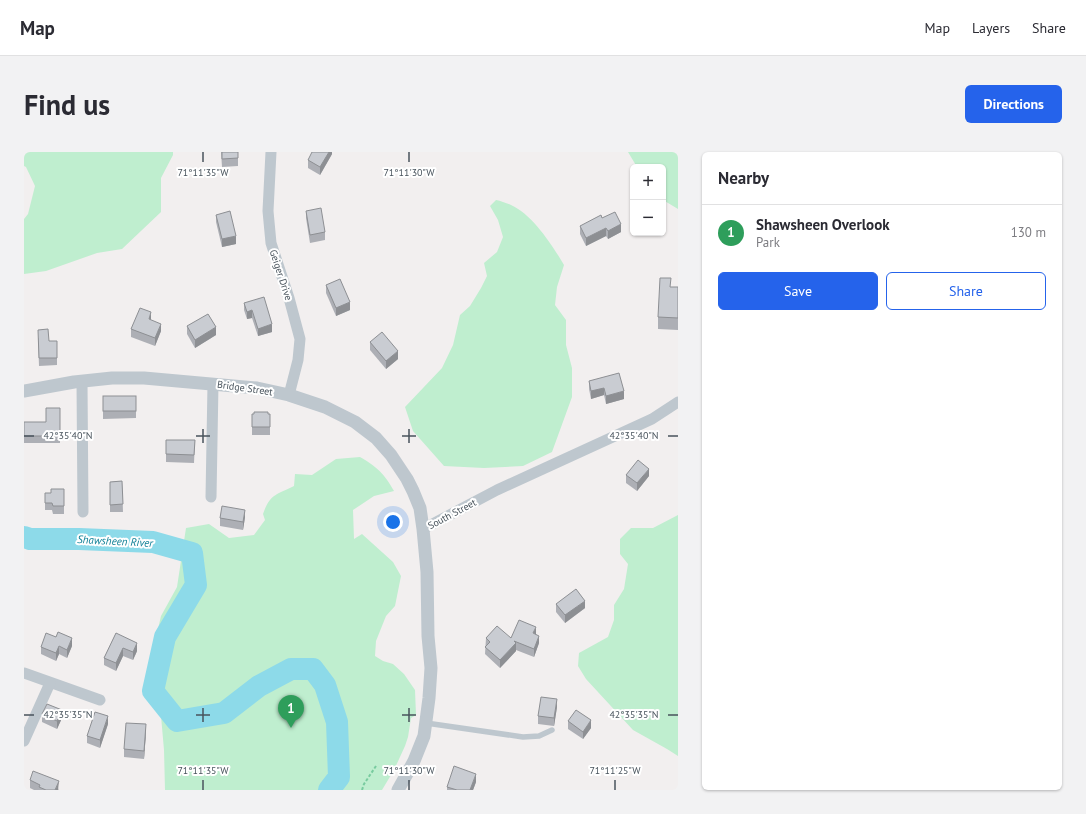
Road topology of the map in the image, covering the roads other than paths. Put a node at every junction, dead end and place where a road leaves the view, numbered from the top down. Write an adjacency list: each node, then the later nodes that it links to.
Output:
1 (271, 152): 5 (street, Geiger Drive)
2 (82, 382): 3 (street, Bridge Street); 4 (street, Bridge Street); 8 (street)
3 (213, 384): 5 (street, Bridge Street); 7 (street)
4 (24, 391)
5 (289, 395): 9 (street, Bridge Street)
6 (678, 402): 9 (street, South Street)
7 (211, 497)
8 (83, 512)
9 (423, 529): 13 (street, South Street)
10 (24, 673): 11 (street)
11 (50, 683): 12 (street); 15 (street)
12 (100, 700)
13 (426, 723): 14 (lane); 16 (street, South Street)
14 (552, 730)
15 (24, 741)
16 (398, 790)

